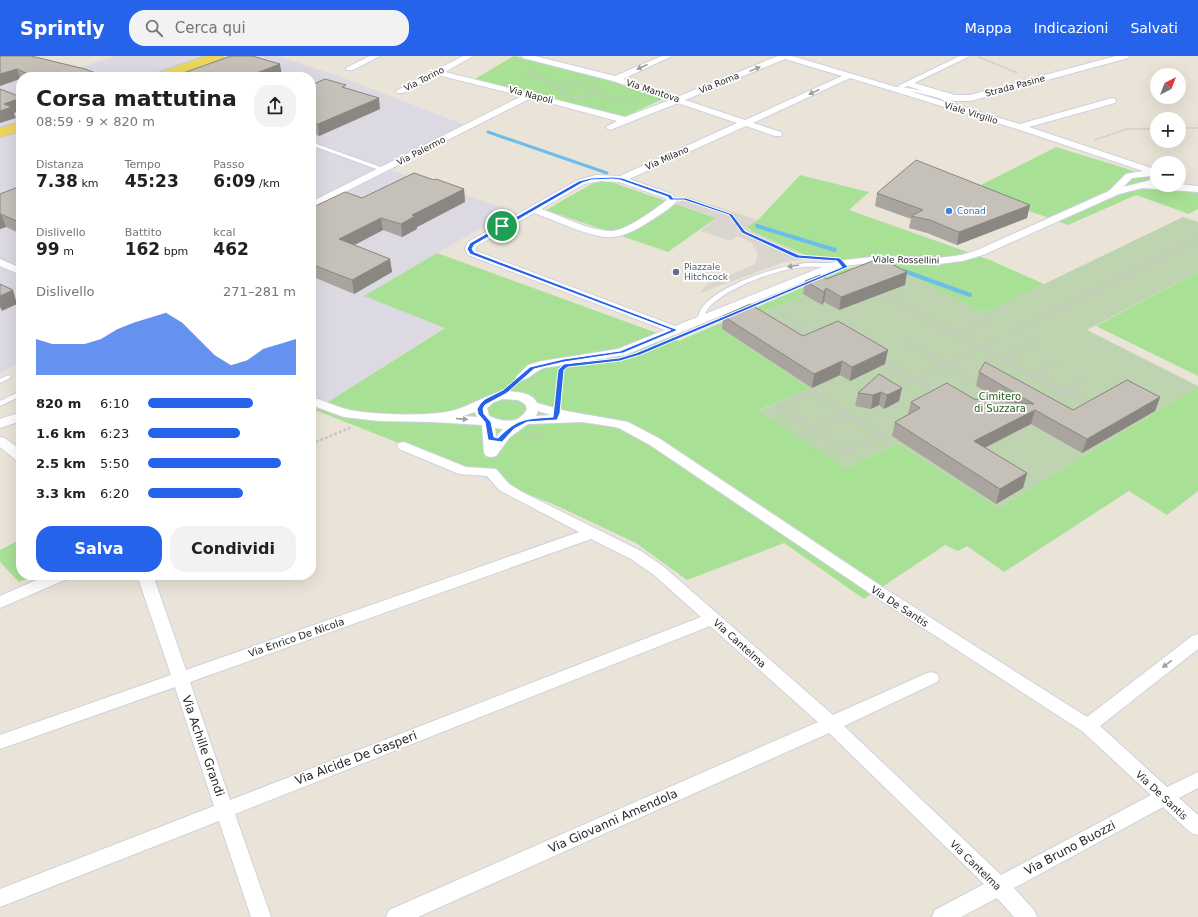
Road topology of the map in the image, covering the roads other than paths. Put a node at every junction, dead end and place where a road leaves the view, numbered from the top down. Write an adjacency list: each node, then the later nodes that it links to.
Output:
1 (217, 56): 14 (main road)
2 (376, 56): 13 (street)
3 (469, 56): 15 (street, Via Torino)
4 (526, 56): 12 (street, Via Mantova)
5 (563, 56): 12 (street)
6 (668, 56): 17 (street, one-way to 17)
7 (784, 56): 16 (street, Viale Virgilio); 21 (street, Via Roma, one-way to 7)
8 (966, 56): 11 (street)
9 (1125, 56): 18 (street, Strada Pasine)
10 (944, 57): 11 (street)
11 (955, 60): 18 (street)
12 (552, 62): 17 (street, Via Mantova)
13 (350, 68)
14 (173, 72)
15 (437, 72): 19 (street, Via Torino); 20 (street, Via Napoli)
16 (849, 76): 18 (street, Viale Virgilio); 24 (street, Via Milano, one-way to 24)
17 (616, 79): 21 (street, Via Mantova)
18 (899, 87): 26 (street, Viale Virgilio)
19 (400, 91)
20 (532, 95): 23 (street, Via Napoli); 34 (street, Via Palermo)
21 (680, 99): 23 (street, Via Roma); 24 (street, Via Mantova)
22 (1112, 101): 26 (street)
23 (625, 120): 25 (street, Via Roma)
24 (747, 122): 29 (street, Via Mantova); 37 (street, Via Milano)
25 (610, 127)
26 (1020, 127): 32 (street, Viale Virgilio)
27 (16, 128): 28 (main road)
28 (0, 133)
29 (778, 134)
30 (1082, 136): 32 (street)
31 (316, 145): 34 (lane)
32 (1075, 145): 33 (street, Viale Virgilio)
33 (1091, 150): 35 (street, Viale Virgilio); 38 (street)
34 (384, 170): 44 (street, Via Palermo)
35 (1150, 171)
36 (1150, 173): 38 (street)
37 (621, 179): 45 (street, Via Milano); 45 (street)
38 (1126, 180): 43 (street)
39 (1150, 183): 41 (street)
40 (1186, 183): 42 (street)
41 (1139, 187): 42 (street); 43 (street)
42 (1198, 188)
43 (1112, 193): 47 (street, Viale Rossellini)
44 (316, 204)
45 (533, 209): 50 (street, Via Milano)
46 (0, 262): 48 (street)
47 (832, 266): 49 (street, Viale Rossellini); 49 (lane, one-way to 49)
48 (16, 270)
49 (700, 320): 50 (street, Viale Rossellini)
50 (675, 330): 52 (street)
51 (8, 377): 53 (lane)
52 (522, 377): 55 (street); 56 (street)
53 (0, 381)
54 (16, 396): 58 (lane)
55 (499, 396): 56 (street); 59 (street)
56 (529, 402): 60 (street); 64 (street)
57 (316, 403): 62 (street)
58 (0, 404)
59 (482, 404): 62 (street); 63 (street)
60 (556, 416): 64 (street); 80 (street, Via De Santis)
61 (16, 418): 65 (street)
62 (433, 418): 63 (street, one-way to 63)
63 (488, 422): 64 (street); 69 (street)
64 (522, 422): 69 (street)
65 (0, 424)
66 (0, 440): 68 (street)
67 (404, 446): 70 (street)
68 (16, 453)
69 (492, 453): 70 (street)
70 (491, 472): 71 (street, Via Cantelma)
71 (592, 533): 75 (street, Via Cantelma); 77 (street, Via Enrico De Nicola)
72 (51, 580): 74 (street)
73 (147, 580): 77 (street, Via Achille Grandi)
74 (0, 602)
75 (712, 619): 79 (street, Via Cantelma); 84 (street, Via Alcide De Gasperi)
76 (1198, 640): 80 (street, one-way to 80)
77 (180, 678): 81 (street, Via Enrico De Nicola); 84 (street, Via Achille Grandi)
78 (931, 678): 79 (street, Via Giovanni Amendola)
79 (831, 724): 86 (street, Via Cantelma); 89 (street, Via Giovanni Amendola)
80 (1088, 726): 83 (street, Via De Santis)
81 (0, 742)
82 (1198, 779): 83 (street, Via Bruno Buozzi)
83 (1164, 797): 85 (street, Via De Santis); 86 (street, Via Bruno Buozzi)
84 (225, 809): 87 (street, Via Alcide De Gasperi); 88 (street, Via Achille Grandi)
85 (1198, 827)
86 (999, 886): 90 (street, Via Bruno Buozzi); 91 (street, Via Cantelma)
87 (0, 898)
88 (261, 917)
89 (396, 917)
90 (942, 917)
91 (1027, 917)

